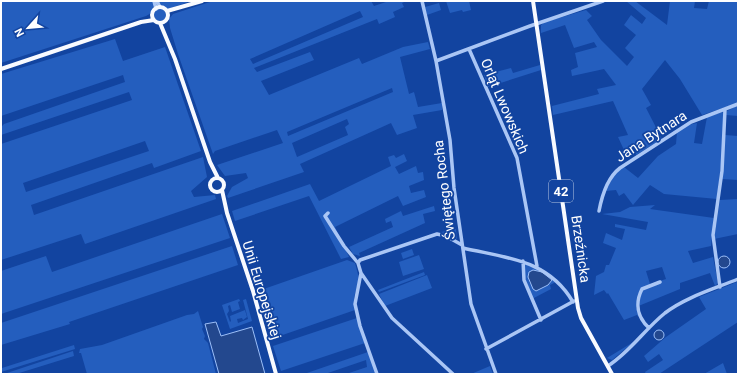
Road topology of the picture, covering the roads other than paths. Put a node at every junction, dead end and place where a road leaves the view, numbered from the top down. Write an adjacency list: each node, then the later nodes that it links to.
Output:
1 (156, 1): 6 (street)
2 (202, 1): 7 (main road)
3 (422, 1): 14 (street, Świętego Rocha)
4 (533, 1): 11 (main road, Brzeźnicka / 42)
5 (603, 1): 11 (street)
6 (158, 8): 7 (main road); 8 (main road)
7 (168, 13): 9 (main road)
8 (154, 17): 10 (main road); 15 (main road)
9 (165, 21): 10 (main road); 12 (main road)
10 (160, 23): 12 (main road)
11 (537, 24): 13 (street); 34 (main road, Brzeźnicka / 42)
12 (170, 44): 18 (main road)
13 (469, 49): 14 (street); 29 (street, Orląt Lwowskich)
14 (436, 61): 26 (street, Świętego Rocha)
15 (1, 69)
16 (738, 104): 17 (street, Jana Bytnara)
17 (725, 110): 23 (street, Jana Bytnara); 33 (street)
18 (210, 162): 19 (main road); 20 (main road)
19 (218, 178): 20 (main road); 21 (main road)
20 (212, 179): 22 (main road)
21 (222, 190): 22 (main road); 24 (main road, Unii Europejskiej)
22 (216, 192): 24 (main road, Unii Europejskiej)
23 (598, 211)
24 (227, 213): 39 (main road, Unii Europejskiej)
25 (328, 213): 28 (street)
26 (462, 247): 27 (street); 28 (street); 37 (street, Świętego Rocha)
27 (523, 261): 29 (street); 35 (street)
28 (358, 263): 30 (street)
29 (537, 266): 34 (street)
30 (361, 273): 40 (street); 41 (street)
31 (738, 279): 33 (street)
32 (660, 282): 36 (street)
33 (720, 287): 36 (street)
34 (575, 301): 35 (street); 38 (main road, Brzeźnicka / 42)
35 (541, 320): 37 (street)
36 (649, 328): 38 (street)
37 (486, 349): 42 (street, Świętego Rocha)
38 (608, 366): 43 (main road, Brzeźnicka / 42)
39 (276, 374)
40 (377, 374)
41 (453, 374)
42 (496, 374)
43 (612, 374)

